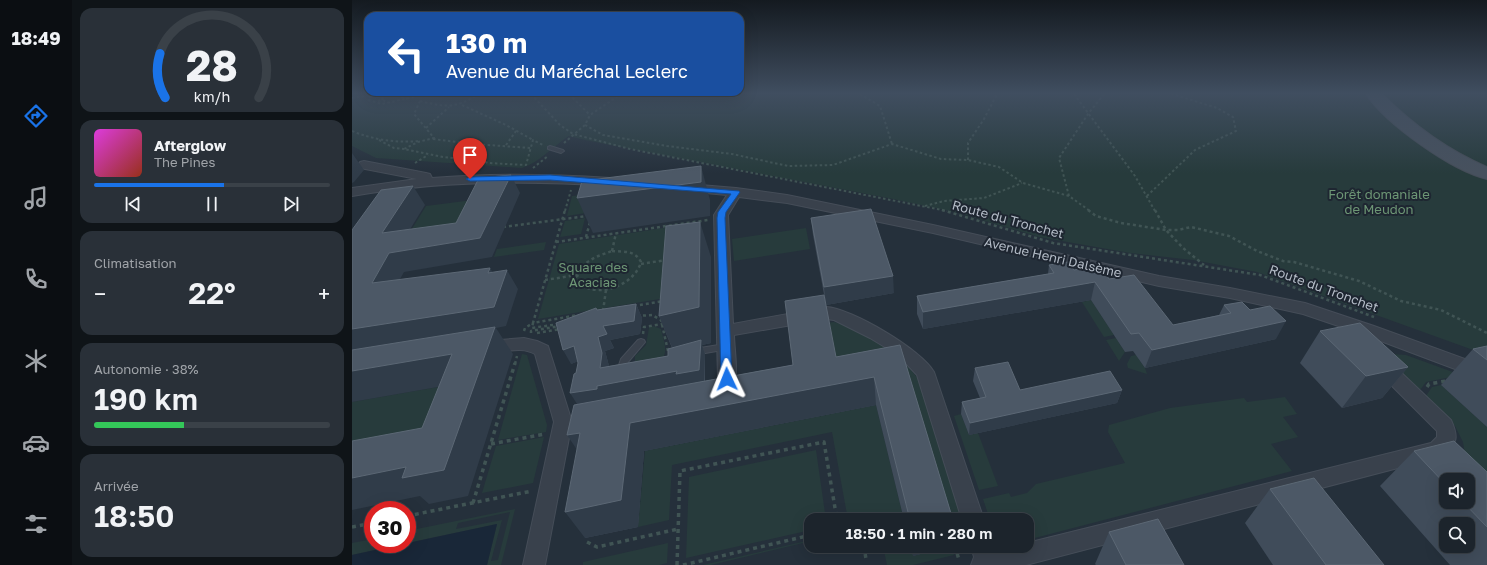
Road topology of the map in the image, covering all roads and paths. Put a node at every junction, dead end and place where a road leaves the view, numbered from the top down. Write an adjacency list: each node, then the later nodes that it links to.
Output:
1 (417, 120): 13 (path)
2 (434, 120): 13 (path)
3 (494, 120): 15 (path)
4 (556, 120): 16 (path, Route du Tronchet)
5 (587, 120): 12 (path)
6 (885, 120): 21 (path)
7 (983, 120): 29 (path)
8 (1084, 120): 40 (path)
9 (1093, 120): 41 (path)
10 (1234, 120): 41 (path)
11 (1400, 120): 32 (main road)
12 (585, 125): 16 (path); 21 (path)
13 (426, 128): 18 (path)
14 (352, 131): 17 (path)
15 (516, 131): 19 (path); 22 (path)
16 (573, 134): 20 (path); 42 (path, Route du Tronchet)
17 (375, 138): 18 (path); 25 (path)
18 (434, 138): 22 (path); 25 (path)
19 (534, 140): 23 (path); 24 (path)
20 (566, 142)
21 (892, 144): 29 (path)
22 (506, 145): 23 (path)
23 (531, 148): 27 (path)
24 (550, 148): 26 (lane)
25 (404, 149): 27 (path)
26 (561, 151)
27 (428, 155): 28 (path)
28 (420, 160)
29 (968, 160): 36 (path)
30 (360, 164): 31 (street)
31 (383, 169): 34 (street); 38 (street)
32 (1487, 174)
33 (572, 179): 34 (street); 35 (street); 43 (path)
34 (440, 180): 38 (street)
35 (622, 183)
36 (1023, 183): 40 (path); 42 (path)
37 (674, 187): 39 (street, Avenue Henri Dalsème)
38 (357, 191)
39 (736, 192): 67 (street, Avenue Henri Dalsème); 73 (street)
40 (1069, 196): 47 (path)
41 (1146, 196): 47 (path)
42 (923, 207): 55 (path, Route du Tronchet)
43 (562, 219): 46 (path); 50 (path); 51 (path)
44 (711, 220): 45 (path)
45 (676, 225): 48 (path); 49 (path)
46 (500, 228)
47 (1166, 230): 55 (path); 71 (path)
48 (676, 232)
49 (616, 233): 50 (path); 52 (path)
50 (586, 237): 51 (path)
51 (556, 242): 57 (path)
52 (612, 252): 54 (path); 56 (path)
53 (668, 260): 54 (path)
54 (641, 264): 58 (path)
55 (1204, 265): 67 (path, Route du Tronchet)
56 (577, 275): 57 (path); 58 (path)
57 (545, 280): 66 (path)
58 (606, 290): 62 (path)
59 (664, 301): 60 (path)
60 (634, 306)
61 (610, 310): 62 (path)
62 (603, 311): 63 (path)
63 (595, 312)
64 (580, 315): 66 (path)
65 (632, 316): 68 (path)
66 (533, 323): 72 (path); 72 (path)
67 (1371, 323): 78 (street, Avenue Henri Dalsème); 81 (street)
68 (662, 324): 69 (path); 76 (path)
69 (644, 327)
70 (562, 329): 72 (path)
71 (1487, 333)
72 (528, 334): 75 (street); 82 (street); 83 (path)
73 (725, 339): 76 (lane); 80 (street); 87 (street)
74 (641, 342): 77 (lane)
75 (469, 350)
76 (682, 354)
77 (641, 368)
78 (1487, 374)
79 (1452, 380): 81 (path)
80 (699, 396)
81 (1418, 400): 97 (street)
82 (567, 424): 83 (path); 84 (street)
83 (491, 444): 85 (path)
84 (550, 487): 85 (path); 99 (street)
85 (473, 502): 88 (path)
86 (836, 513): 91 (path)
87 (971, 513)
88 (416, 514)
89 (364, 525): 90 (path)
90 (352, 527)
91 (678, 528): 93 (path); 100 (path)
92 (804, 537): 101 (path)
93 (587, 542)
94 (865, 553): 96 (path)
95 (957, 553): 98 (path)
96 (868, 558)
97 (983, 558)
98 (959, 560)
99 (534, 565)
100 (677, 565)
101 (683, 565)

